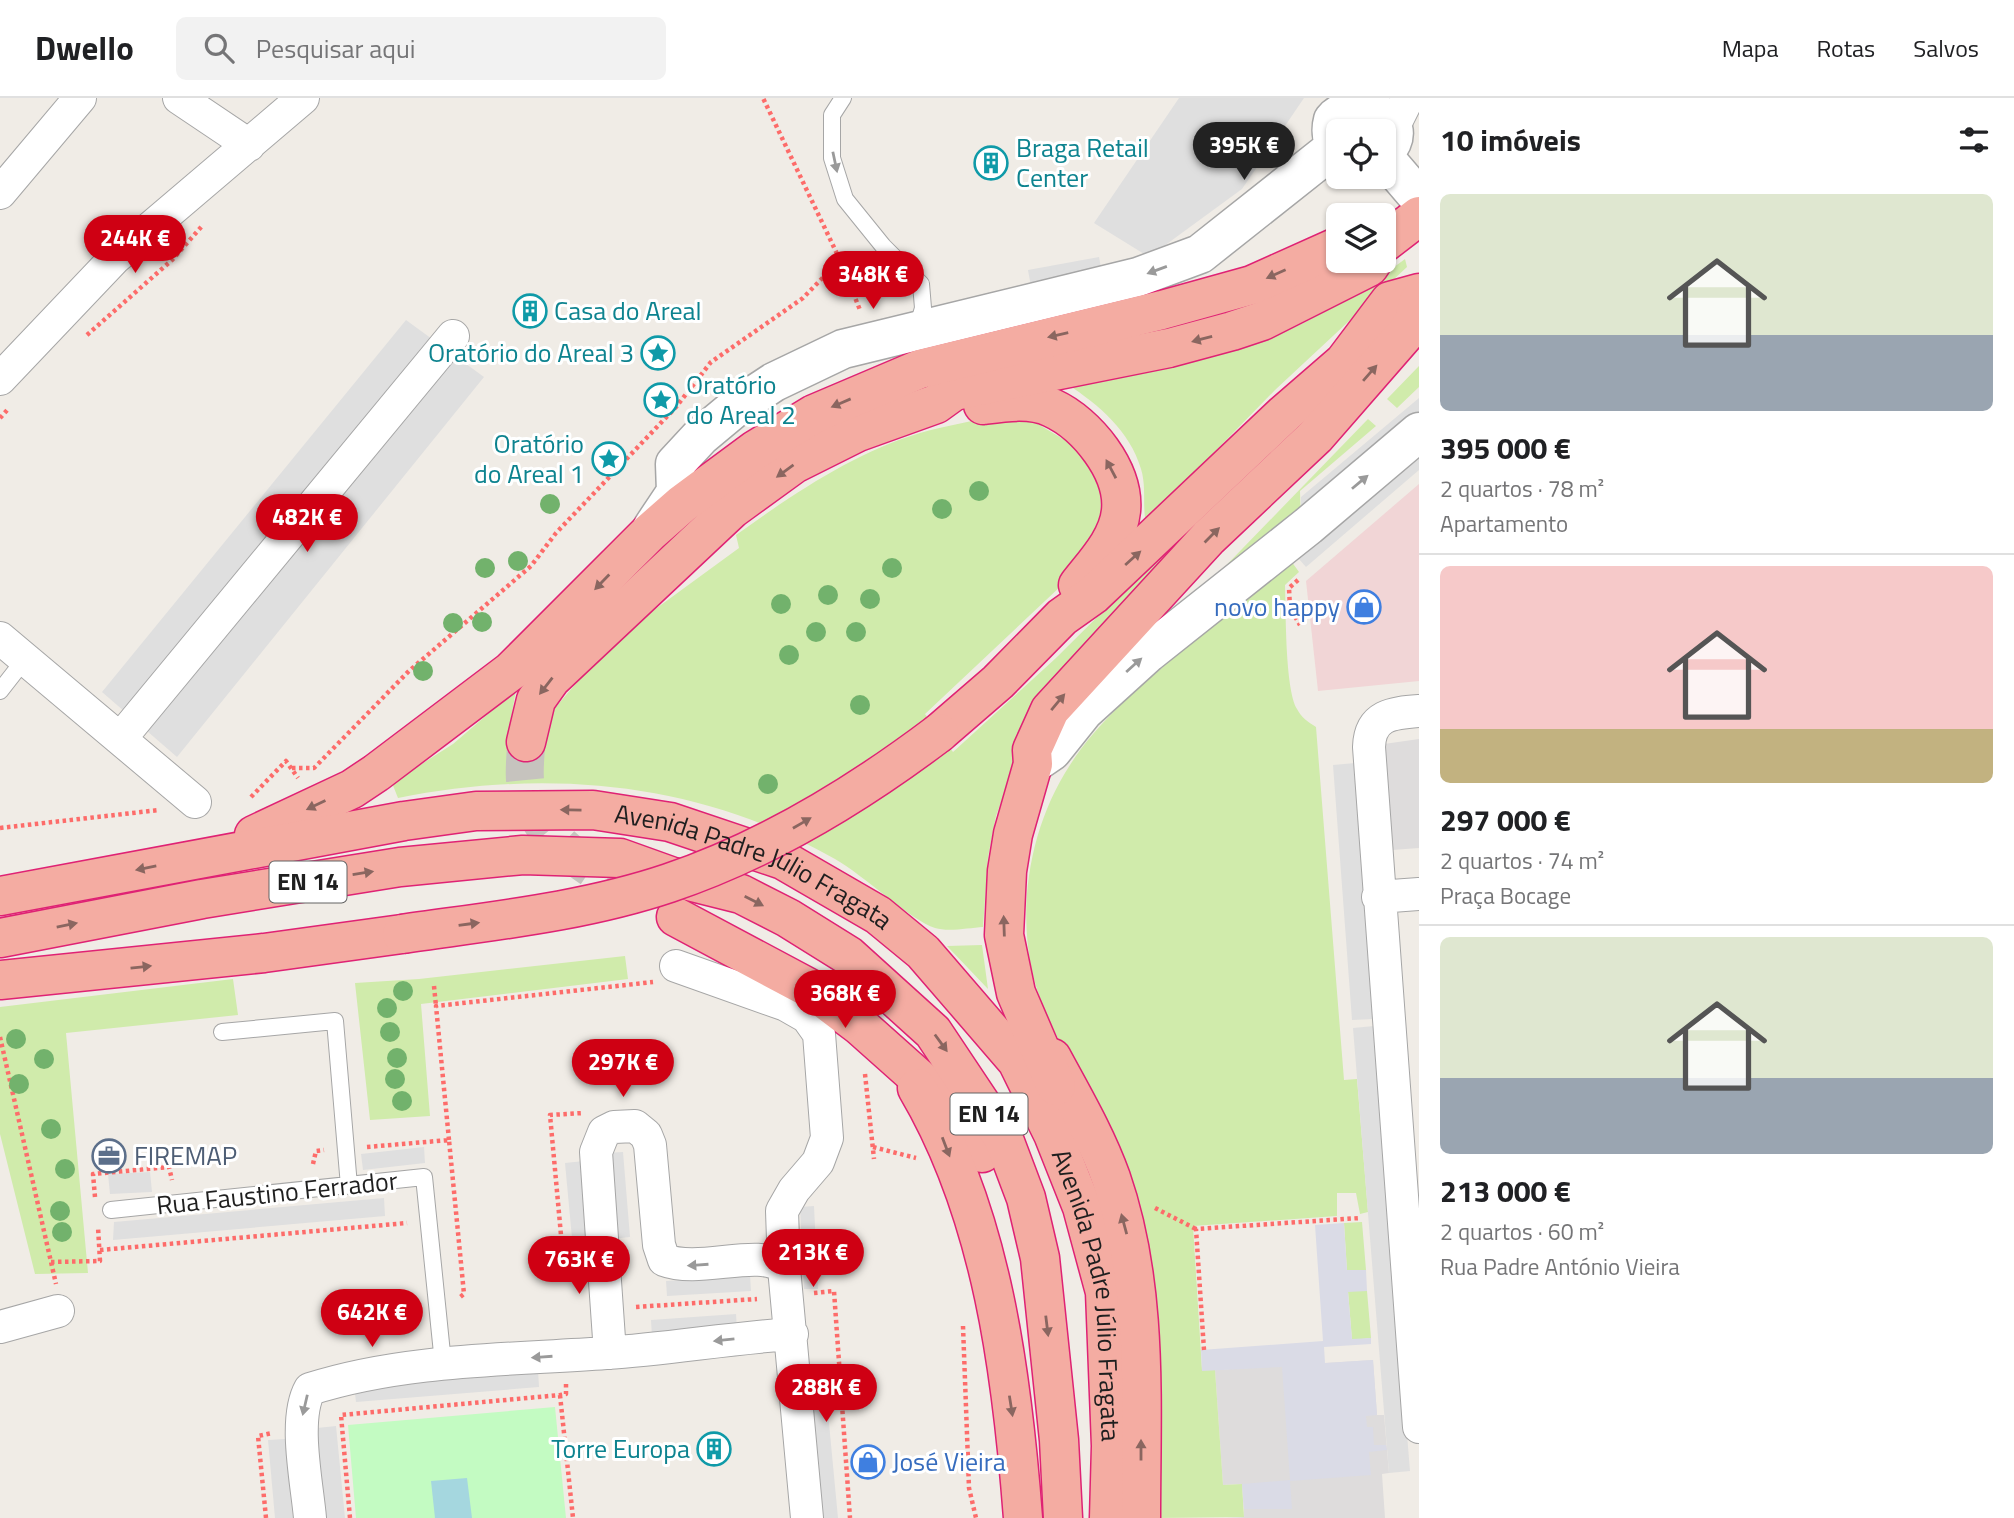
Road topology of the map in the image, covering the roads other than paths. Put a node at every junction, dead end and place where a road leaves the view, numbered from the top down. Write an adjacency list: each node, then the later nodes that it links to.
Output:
1 (79, 98): 11 (street)
2 (179, 98): 9 (street)
3 (303, 98): 9 (street)
4 (843, 98): 19 (lane, one-way to 19)
5 (1350, 102): 6 (street); 7 (street)
6 (1337, 119)
7 (1387, 119)
8 (1396, 141): 12 (street)
9 (249, 145): 21 (street)
10 (1326, 157): 19 (street, one-way to 19)
11 (0, 193)
12 (1419, 198)
13 (1419, 216): 14 (highway)
14 (1396, 234)
15 (1326, 252): 24 (highway, one-way to 24)
16 (1360, 273): 22 (highway, one-way to 22)
17 (1419, 293): 25 (highway, one-way to 17)
18 (1419, 302): 32 (highway, one-way to 18)
19 (917, 331): 24 (street)
20 (453, 336): 30 (street)
21 (0, 379)
22 (936, 404): 25 (highway, one-way to 22); 31 (highway, one-way to 31)
23 (1419, 432): 32 (street, one-way to 23)
24 (649, 533): 34 (highway, one-way to 34)
25 (1062, 617): 41 (highway, one-way to 25, bridge)
26 (0, 638): 27 (street)
27 (25, 659): 28 (lane); 30 (street)
28 (0, 691)
29 (1419, 710): 37 (street)
30 (120, 738): 33 (street)
31 (526, 742)
32 (1033, 764): 42 (highway, one-way to 32)
33 (181, 806)
34 (213, 855): 36 (highway, Avenida Padre Júlio Fragata / EN 14, one-way to 36); 46 (highway, Avenida Padre Júlio Fragata / EN 14, one-way to 34)
35 (1419, 894): 37 (street)
36 (0, 896)
37 (1378, 897): 55 (street)
38 (676, 918): 44 (highway)
39 (0, 938): 48 (highway, Avenida Padre Júlio Fragata / EN 14, one-way to 48)
40 (671, 973): 49 (street)
41 (0, 981)
42 (1016, 993): 46 (highway); 61 (highway, one-way to 42)
43 (222, 1032): 45 (lane)
44 (903, 1065): 48 (highway); 58 (highway, one-way to 58)
45 (349, 1186): 47 (lane, Rua Faustino Ferrador); 54 (lane, Rua Faustino Ferrador)
46 (1082, 1207): 60 (highway, Avenida Padre Júlio Fragata / EN 14)
47 (111, 1210)
48 (1040, 1258): 59 (highway, Avenida Padre Júlio Fragata / EN 14, one-way to 59)
49 (786, 1282): 52 (street); 53 (street, one-way to 53)
50 (58, 1311): 51 (street)
51 (0, 1327)
52 (792, 1334): 53 (street, one-way to 53); 57 (street)
53 (610, 1353): 54 (street, one-way to 54)
54 (443, 1363): 56 (street, one-way to 56)
55 (1419, 1427)
56 (310, 1518)
57 (807, 1518)
58 (1023, 1518)
59 (1063, 1518)
60 (1109, 1518)
61 (1141, 1518)

